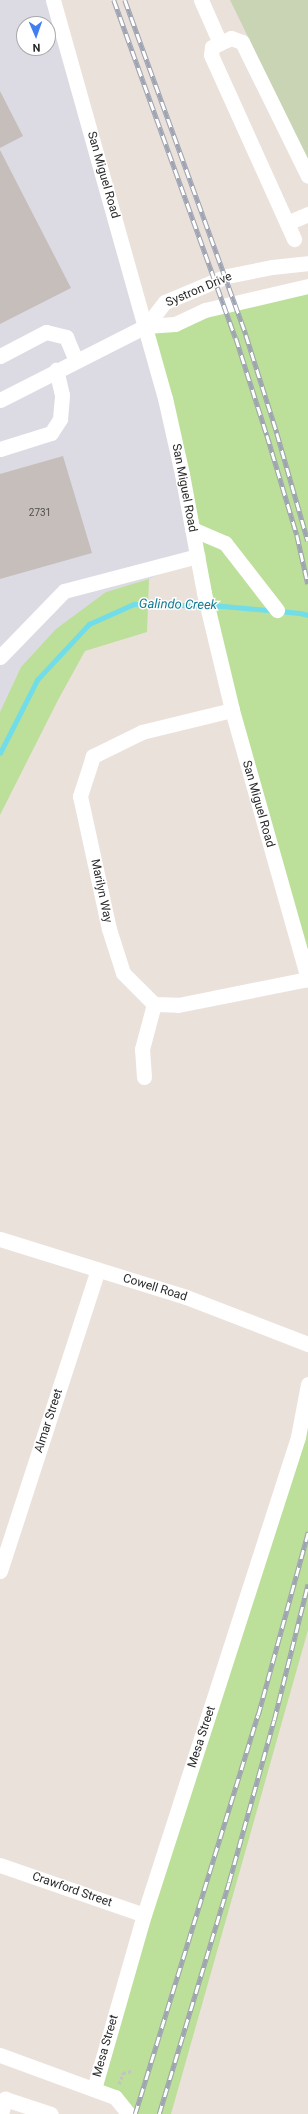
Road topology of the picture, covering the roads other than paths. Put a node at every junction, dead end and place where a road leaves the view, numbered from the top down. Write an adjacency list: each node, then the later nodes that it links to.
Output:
1 (53, 0): 10 (street, San Miguel Road)
2 (201, 0): 3 (street)
3 (220, 43): 4 (street); 6 (street)
4 (308, 176)
5 (308, 214): 6 (street)
6 (287, 223): 7 (street)
7 (294, 239)
8 (308, 263): 10 (street, Systron Drive)
9 (308, 286): 10 (street, Systron Drive)
10 (146, 326): 12 (street, Systron Drive); 16 (street, San Miguel Road)
11 (0, 356): 12 (street)
12 (76, 360): 13 (street, Systron Drive)
13 (56, 370): 14 (street, Systron Drive); 15 (street)
14 (0, 400)
15 (0, 449)
16 (192, 528): 17 (street, San Miguel Road); 18 (street)
17 (197, 556): 19 (street); 20 (street, San Miguel Road)
18 (277, 610)
19 (0, 657)
20 (232, 710): 21 (street, San Miguel Road); 22 (street, Marilyn Way)
21 (308, 979): 22 (street)
22 (154, 1004): 23 (street)
23 (144, 1077)
24 (0, 1239): 25 (street, Cowell Road)
25 (98, 1270): 26 (street, Cowell Road); 28 (street, Almar Street)
26 (308, 1344)
27 (308, 1384): 30 (street, Mesa Street)
28 (0, 1571)
29 (0, 1865): 30 (street, Crawford Street)
30 (144, 1915): 32 (street, Mesa Street)
31 (0, 2055): 32 (street)
32 (94, 2089): 35 (street)
33 (1, 2114): 34 (street)
34 (51, 2114)
35 (129, 2114)

